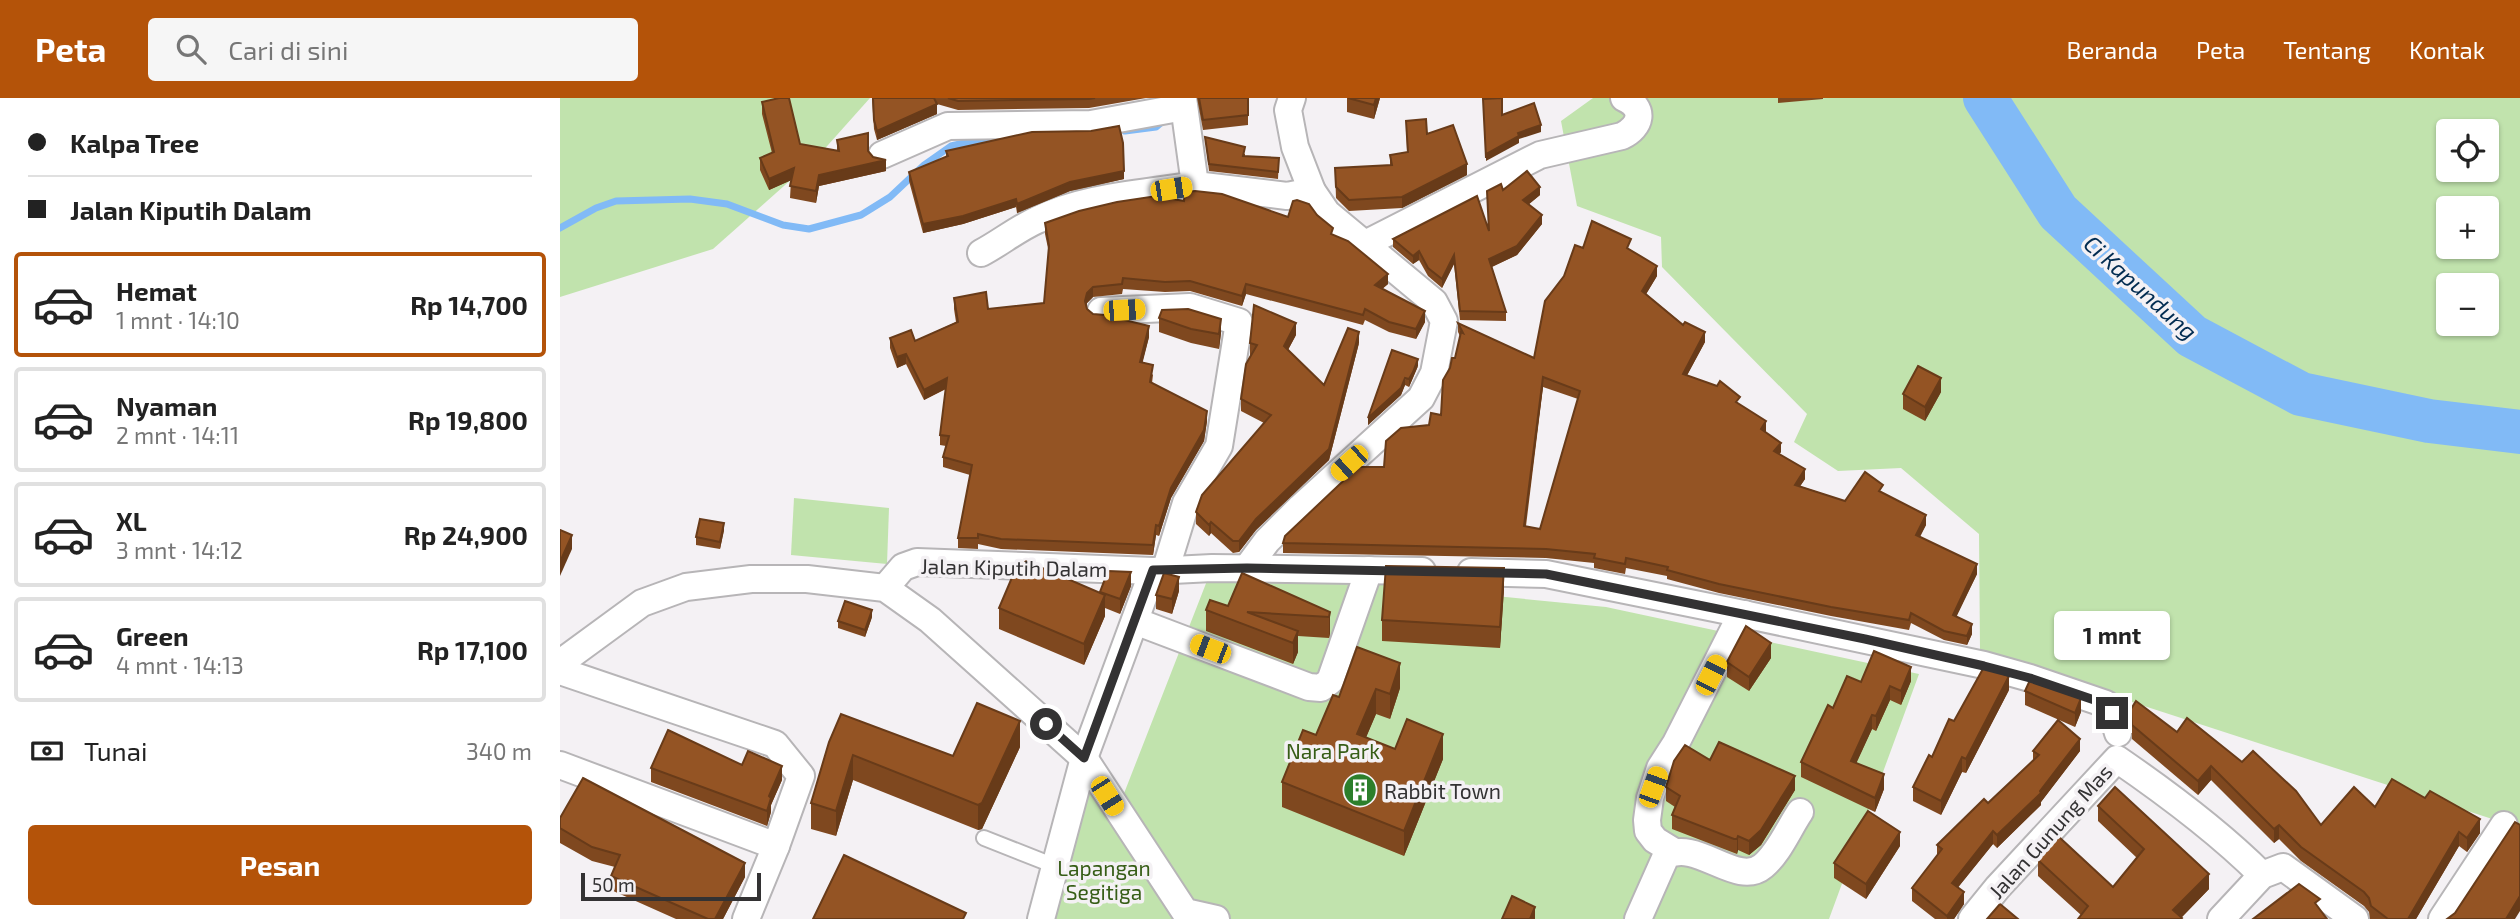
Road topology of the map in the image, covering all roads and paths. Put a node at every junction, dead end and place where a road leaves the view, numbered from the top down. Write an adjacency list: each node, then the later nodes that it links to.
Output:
1 (1292, 98): 6 (street)
2 (1624, 98): 7 (street)
3 (1184, 103): 4 (street); 5 (street)
4 (881, 155)
5 (1195, 185): 6 (street); 8 (street)
6 (1312, 191): 7 (street)
7 (1365, 244): 10 (street)
8 (981, 253)
9 (1101, 311): 11 (street)
10 (1247, 568): 11 (street, Jalan Kiputih Dalam); 12 (street, Jalan Kiputih Dalam)
11 (1159, 570): 13 (street, Jalan Kiputih Dalam); 15 (street)
12 (1369, 570): 14 (street, Jalan Kiputih Dalam); 15 (street)
13 (885, 588): 16 (street); 19 (street)
14 (1745, 614): 18 (street, Jalan Kiputih Dalam); 25 (street)
15 (1135, 621): 19 (street)
16 (560, 663)
17 (560, 670): 24 (street)
18 (2118, 733)
19 (1084, 758): 26 (street); 28 (street)
20 (560, 765): 24 (street)
21 (1800, 812): 25 (street)
22 (2504, 825): 36 (street)
23 (984, 838): 26 (lane)
24 (776, 846): 29 (street)
25 (1672, 851): 32 (street)
26 (1055, 866): 30 (street)
27 (2262, 875): 33 (street, Jalan Gunung Mas); 34 (street); 35 (street)
28 (1179, 916): 31 (street)
29 (746, 919)
30 (1041, 919)
31 (1216, 919)
32 (1638, 919)
33 (1972, 919)
34 (2221, 919)
35 (2355, 919)
36 (2442, 919)

